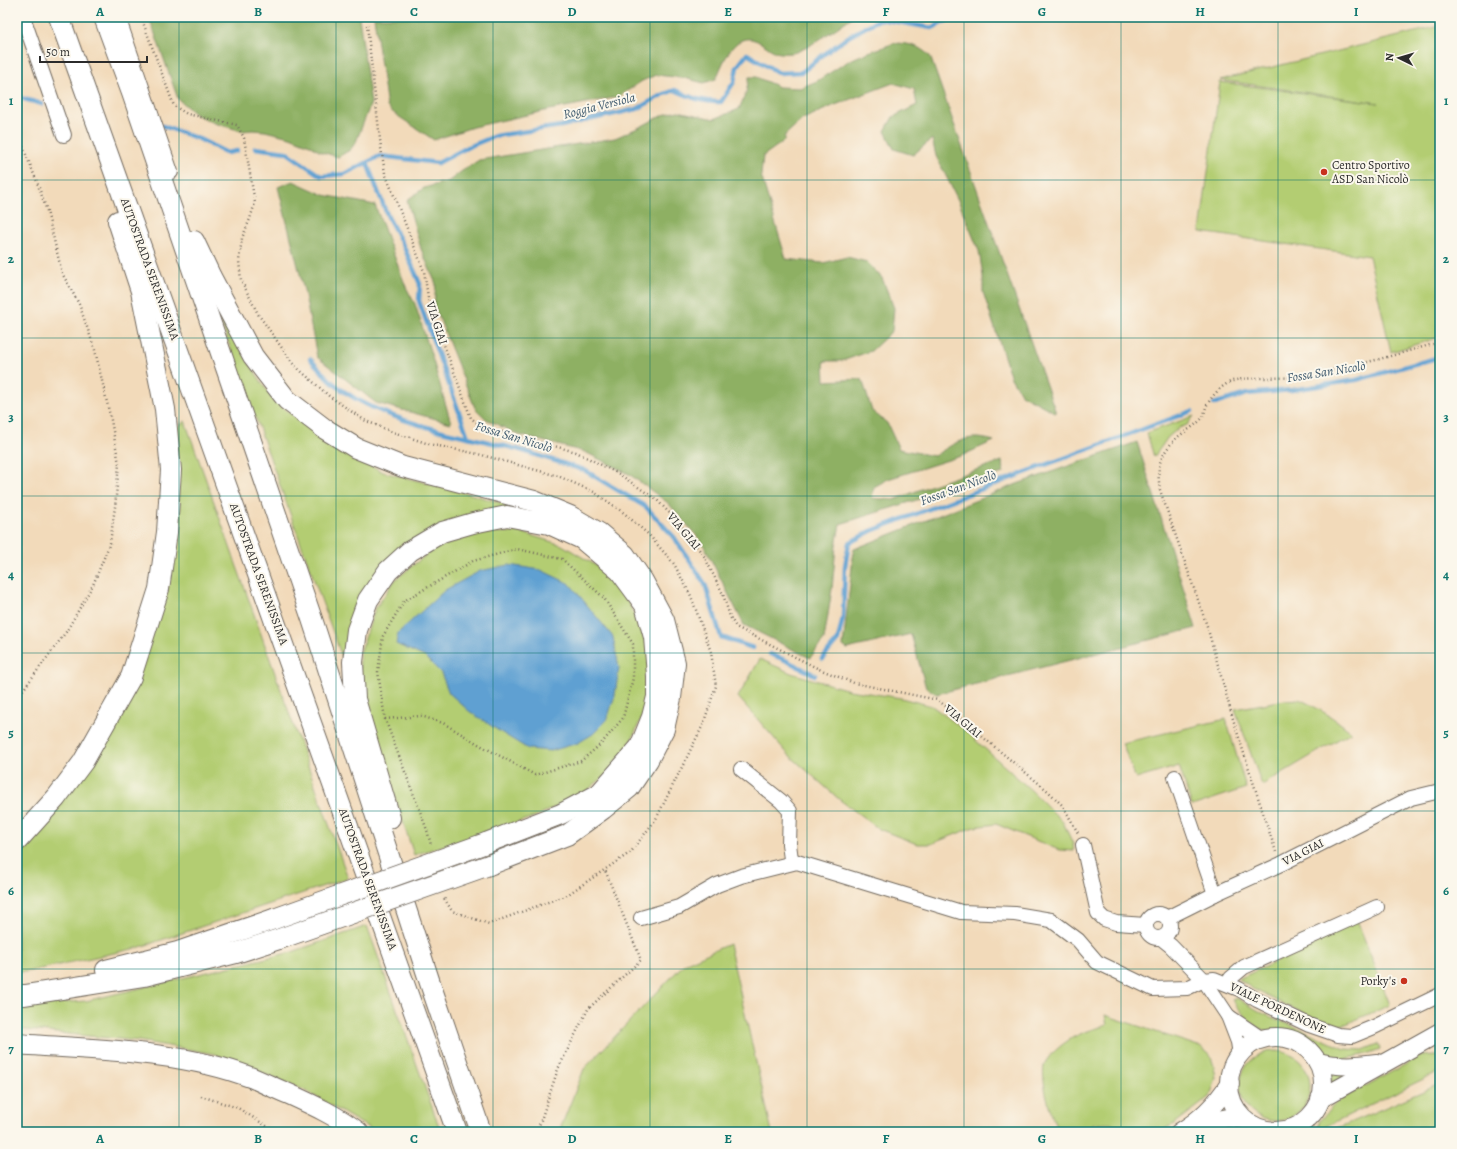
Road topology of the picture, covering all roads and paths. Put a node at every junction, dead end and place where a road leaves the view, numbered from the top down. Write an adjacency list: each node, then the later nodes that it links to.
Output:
1 (24, 17): 8 (street)
2 (55, 17): 17 (highway)
3 (59, 17): 49 (highway, AUTOSTRADA SERENISSIMA)
4 (104, 17): 7 (highway, AUTOSTRADA SERENISSIMA)
5 (118, 17): 10 (street)
6 (367, 25): 18 (path, VIA GIAI)
7 (132, 93): 31 (highway, AUTOSTRADA SERENISSIMA); 33 (highway, bridge)
8 (64, 135)
9 (17, 136): 12 (path)
10 (171, 172)
11 (1440, 342): 20 (path)
12 (17, 698)
13 (385, 719): 13 (path)
14 (741, 769): 19 (street)
15 (1174, 778): 22 (street)
16 (1440, 791): 20 (street, VIA GIAI)
17 (17, 841)
18 (1083, 845): 26 (street)
19 (797, 862): 24 (street); 28 (street)
20 (1281, 864): 22 (street, VIA GIAI)
21 (605, 870): 51 (path)
22 (1215, 894): 25 (street, VIA GIAI)
23 (1377, 907): 30 (street)
24 (641, 918)
25 (1168, 918): 26 (street); 27 (street)
26 (1146, 925): 27 (street)
27 (1160, 938): 28 (street)
28 (1204, 980): 30 (street, VIALE PORDENONE); 34 (street)
29 (17, 981): 31 (highway, bridge)
30 (1228, 984): 32 (street, VIALE PORDENONE)
31 (432, 989): 50 (highway, AUTOSTRADA SERENISSIMA)
32 (1440, 994)
33 (17, 995)
34 (1228, 1016): 36 (street); 38 (street)
35 (1440, 1032): 40 (main road)
36 (1262, 1039): 38 (main road); 39 (main road, VIALE PORDENONE)
37 (17, 1044): 48 (highway)
38 (1240, 1055): 41 (main road)
39 (1318, 1062): 40 (main road); 43 (main road)
40 (1384, 1062): 43 (main road)
41 (1230, 1083): 44 (main road); 45 (main road)
42 (201, 1096): 47 (path)
43 (1320, 1099): 46 (main road)
44 (1246, 1120): 45 (main road); 46 (main road)
45 (1187, 1128)
46 (1270, 1131)
47 (276, 1132)
48 (358, 1132)
49 (457, 1132)
50 (481, 1132)
51 (537, 1132)

